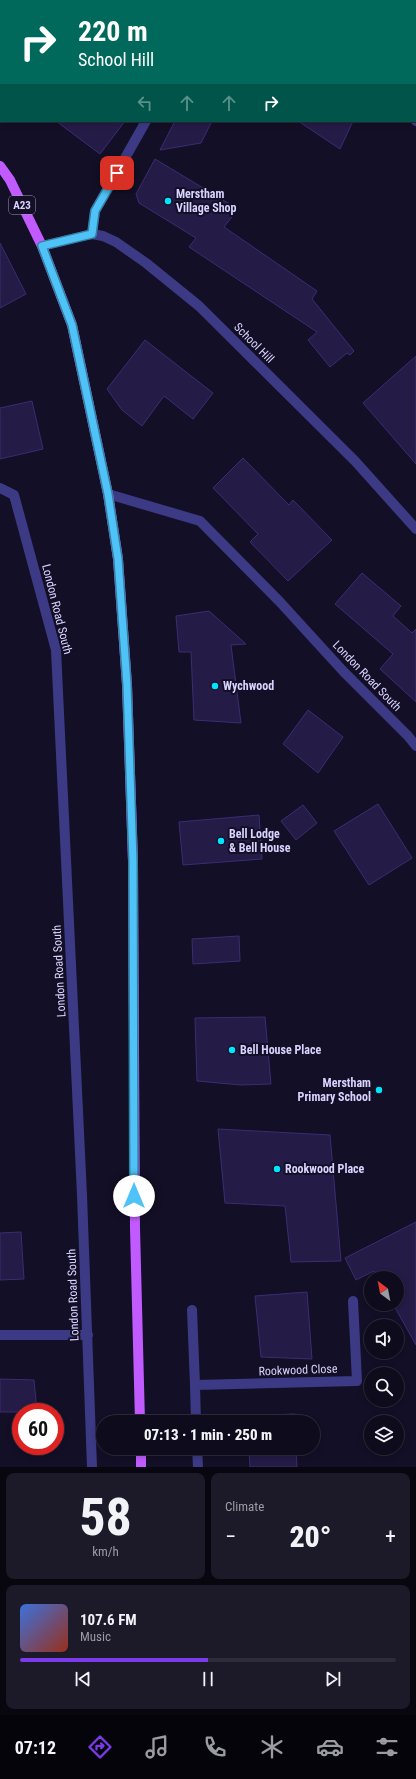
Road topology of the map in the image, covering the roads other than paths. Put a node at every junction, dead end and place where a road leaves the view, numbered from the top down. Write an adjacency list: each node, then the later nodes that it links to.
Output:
1 (145, 122): 3 (street)
2 (0, 166): 4 (main road, A23)
3 (92, 234): 4 (street); 7 (street, School Hill)
4 (42, 246): 6 (main road, A23)
5 (0, 488): 12 (street, London Road South)
6 (108, 494): 8 (street, London Road South); 14 (main road, A23)
7 (416, 529)
8 (416, 746)
9 (353, 1301): 13 (street, Rookwood Close)
10 (192, 1310): 13 (street)
11 (0, 1335): 12 (street)
12 (88, 1335): 18 (street, London Road South)
13 (195, 1385): 15 (street)
14 (140, 1415)
15 (196, 1415)
16 (141, 1455): 19 (main road)
17 (197, 1455): 20 (street)
18 (92, 1467)
19 (142, 1467)
20 (198, 1467)

